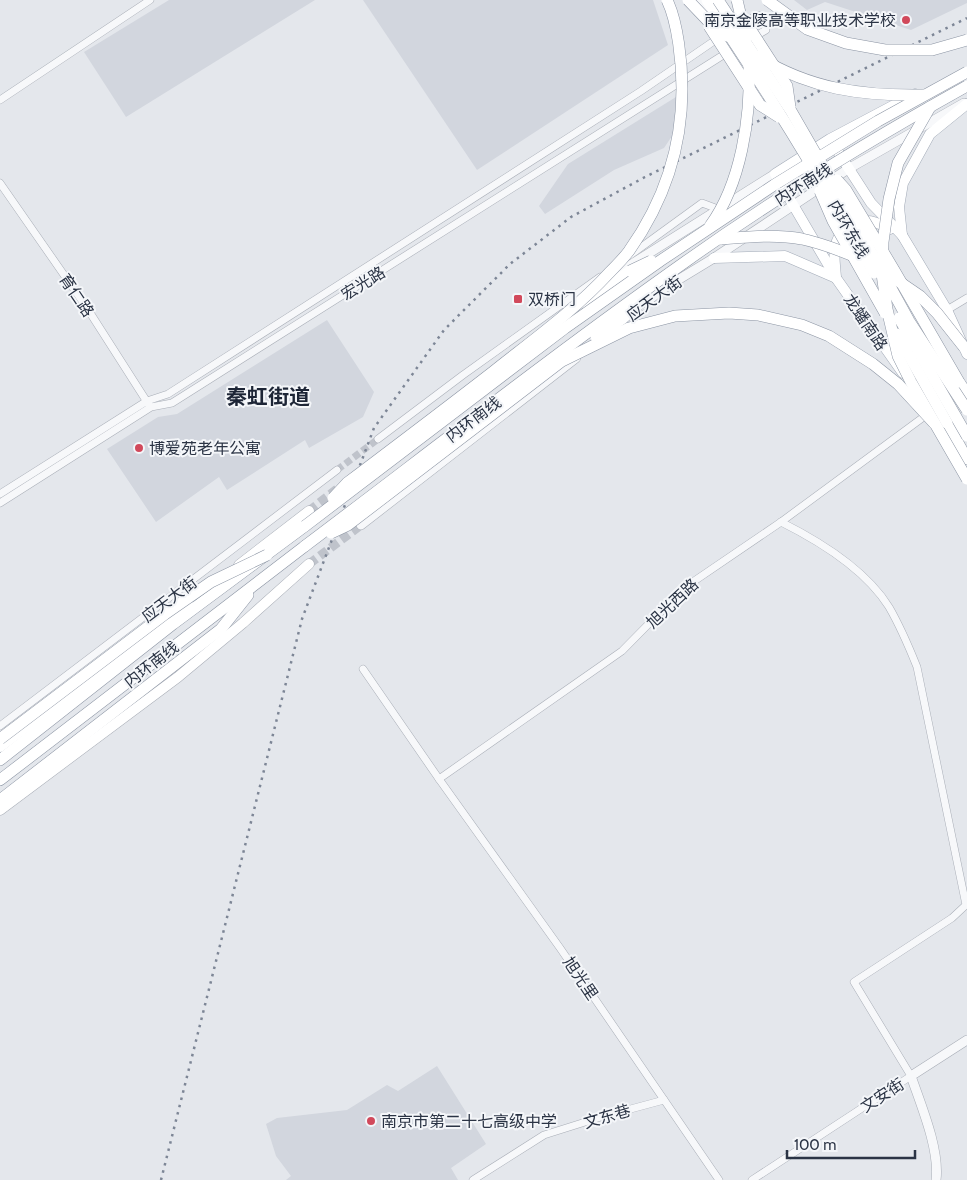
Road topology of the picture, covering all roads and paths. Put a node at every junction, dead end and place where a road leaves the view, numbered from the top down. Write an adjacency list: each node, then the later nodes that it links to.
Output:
1 (150, 0): 19 (street)
2 (667, 0): 35 (highway, bridge)
3 (690, 0): 18 (highway, bridge); 22 (highway, bridge)
4 (700, 0): 12 (street)
5 (707, 0): 22 (highway, 内环东线, bridge)
6 (718, 0): 21 (highway, 内环东线, bridge)
7 (724, 0): 11 (street)
8 (732, 0): 21 (highway, bridge)
9 (737, 0): 37 (highway, bridge)
10 (767, 0): 13 (highway, bridge)
11 (740, 25): 12 (street, 宏光路); 15 (street, 宏光路)
12 (722, 35): 14 (street, 宏光路)
13 (967, 40)
14 (714, 42): 15 (street); 39 (street, 宏光路)
15 (722, 56): 39 (street, 宏光路)
16 (967, 67): 23 (main road); 42 (highway, bridge)
17 (967, 72): 55 (highway, 内环南线, bridge)
18 (967, 87): 56 (highway, 内环南线, bridge)
19 (0, 100)
20 (967, 102): 25 (street, 应天大街); 30 (main road)
21 (791, 111): 24 (highway, 内环东线, bridge)
22 (781, 118): 24 (highway, 内环东线, bridge)
23 (830, 139): 25 (main road); 26 (main road)
24 (809, 154): 38 (highway, bridge); 40 (highway, 内环东线, bridge); 43 (highway, 内环东线, bridge); 46 (highway, bridge)
25 (848, 169): 28 (street, 应天大街); 30 (main road)
26 (775, 174): 28 (main road, 龙蟠南路); 29 (street)
27 (0, 183): 39 (street, 育仁路)
28 (794, 204): 31 (street, 应天大街); 32 (main road, 龙蟠南路)
29 (718, 209): 44 (street); 45 (street)
30 (902, 236): 32 (main road); 34 (main road)
31 (714, 258): 32 (main road); 54 (street, 应天大街)
32 (836, 278): 41 (main road, 龙蟠南路)
33 (967, 298): 34 (street)
34 (947, 310): 36 (main road)
35 (540, 335): 36 (highway, bridge); 55 (highway, bridge)
36 (967, 353)
37 (562, 361): 42 (highway, bridge); 56 (highway, bridge)
38 (967, 394)
39 (149, 404): 50 (street, 宏光路); 51 (street, 宏光路)
40 (967, 410)
41 (931, 411): 47 (main road, 龙蟠南路); 53 (street, 旭光西路)
42 (934, 423): 49 (highway, bridge)
43 (967, 436)
44 (378, 439)
45 (393, 443)
46 (967, 459)
47 (967, 464)
48 (337, 470): 61 (street, 应天大街)
49 (967, 479)
50 (0, 494)
51 (0, 503)
52 (310, 511): 63 (main road, 应天大街)
53 (781, 522): 65 (street, 旭光西路); 70 (street)
54 (361, 525)
55 (305, 526): 57 (highway, 内环南线)
56 (305, 546): 59 (highway, 内环南线)
57 (267, 555): 62 (highway, bridge); 64 (highway, 内环南线, bridge)
58 (309, 564): 68 (main road)
59 (258, 583): 66 (highway, 内环南线); 67 (highway)
60 (363, 668): 65 (street, 旭光里)
61 (0, 726)
62 (0, 739)
63 (0, 747)
64 (0, 760)
65 (439, 779): 71 (street, 旭光里)
66 (0, 780)
67 (0, 800)
68 (0, 810)
69 (967, 1040): 70 (street)
70 (911, 1076): 74 (street, 文安街); 75 (street)
71 (664, 1100): 72 (street, 文东巷); 73 (street, 旭光里)
72 (473, 1180)
73 (719, 1180)
74 (752, 1180)
75 (936, 1180)

